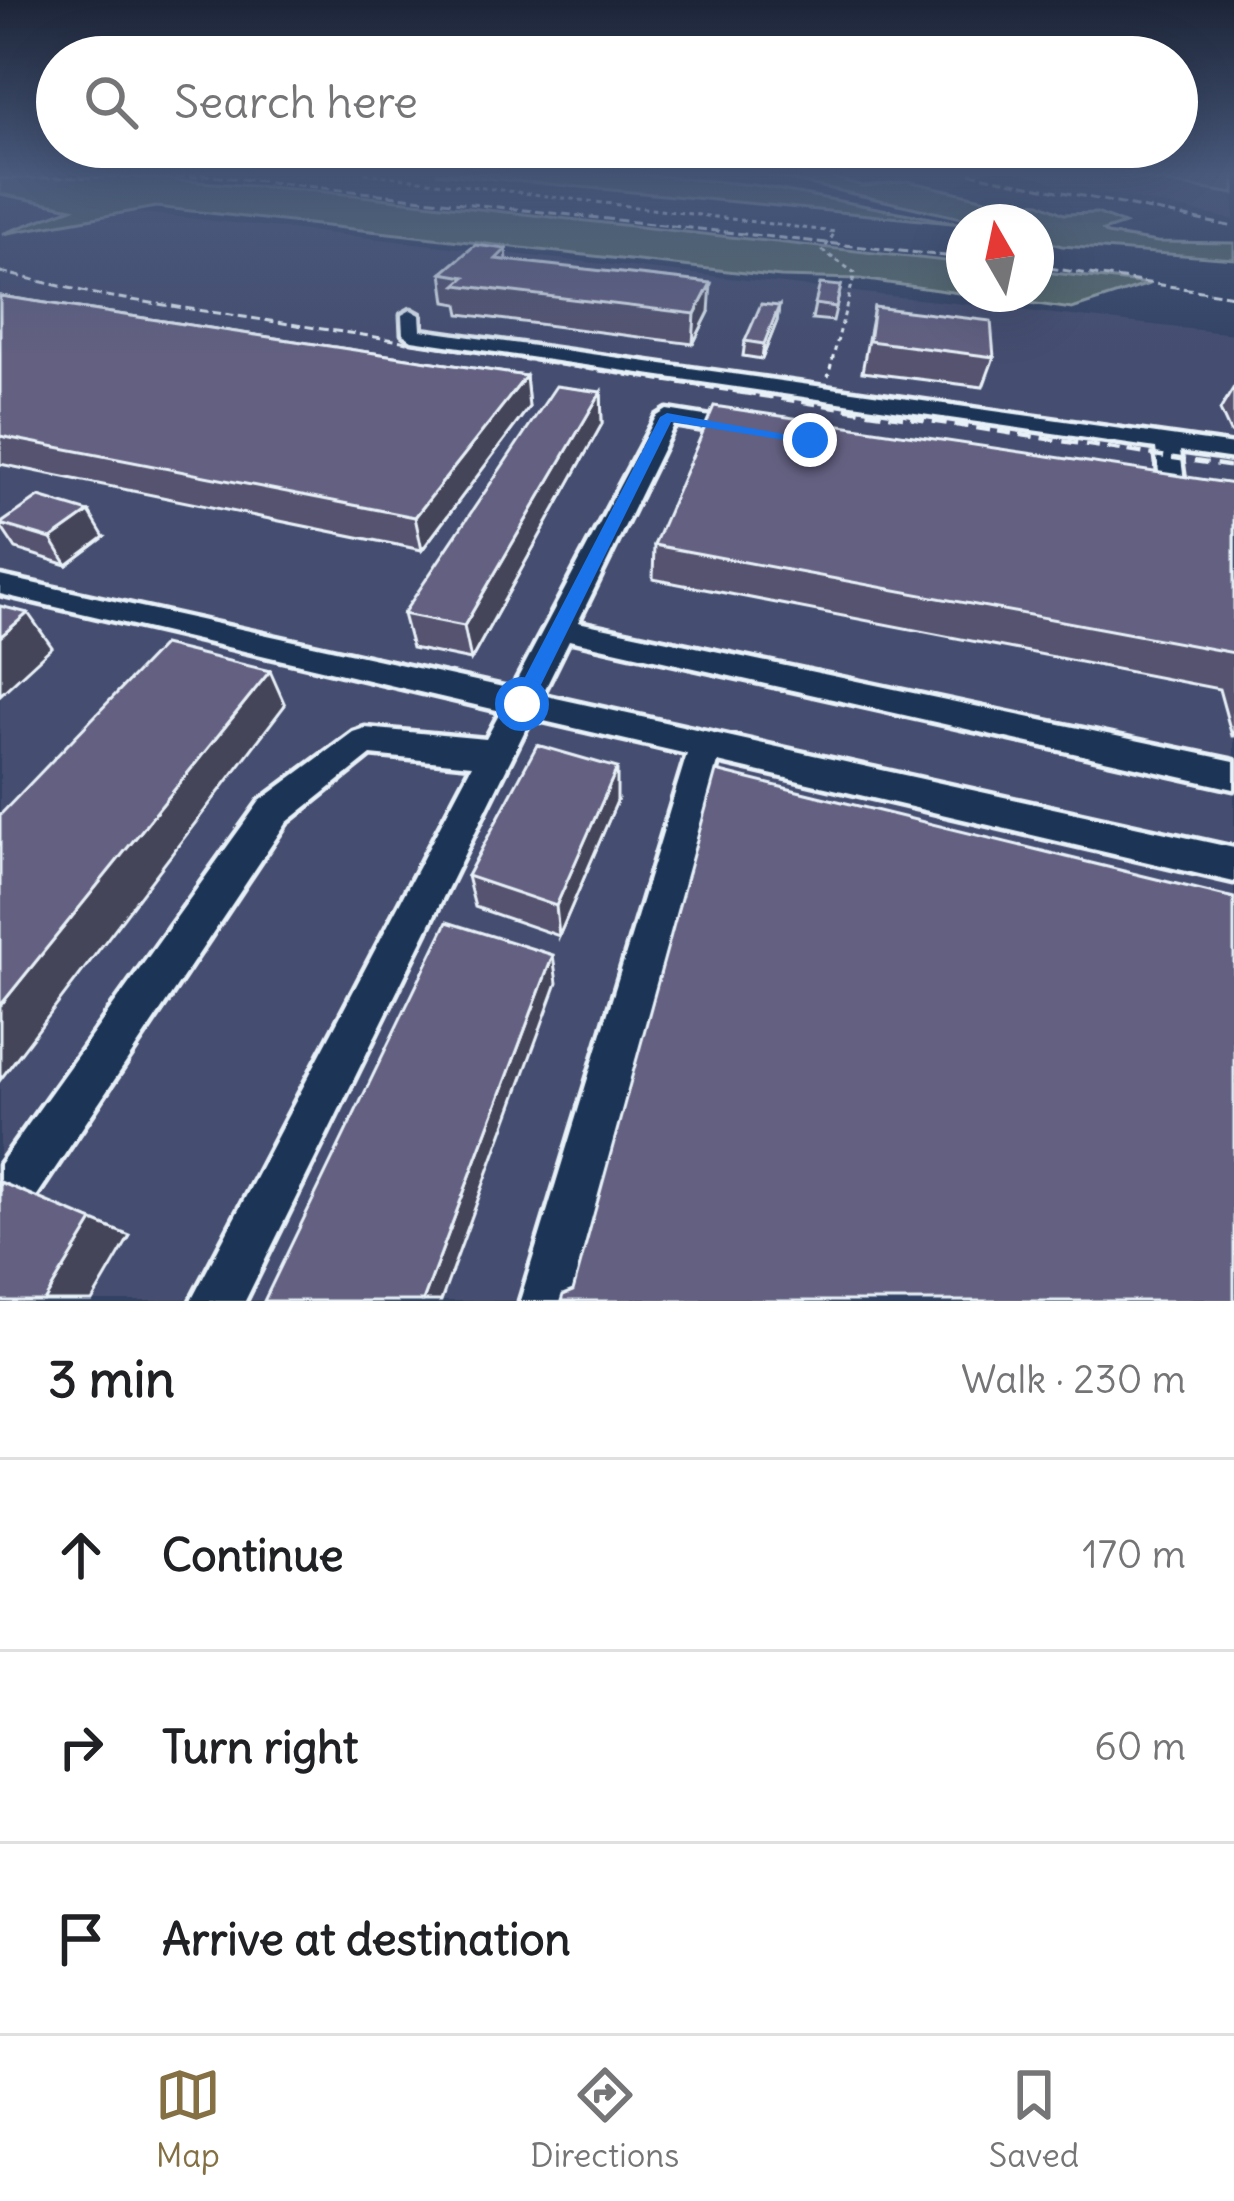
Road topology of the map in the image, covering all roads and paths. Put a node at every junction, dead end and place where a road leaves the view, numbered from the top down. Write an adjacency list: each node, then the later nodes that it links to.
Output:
1 (834, 234): 3 (path)
2 (411, 315): 3 (lane)
3 (823, 393): 5 (lane)
4 (769, 433): 9 (lane)
5 (1167, 442): 6 (lane); 7 (lane)
6 (1234, 452)
7 (1128, 490)
8 (0, 585): 10 (lane)
9 (560, 628): 10 (lane); 13 (lane)
10 (522, 704): 11 (lane); 12 (lane)
11 (706, 745): 14 (lane); 17 (lane)
12 (496, 754): 15 (lane); 16 (lane)
13 (1234, 775)
14 (1234, 865)
15 (0, 1206)
16 (217, 1301)
17 (546, 1301)

